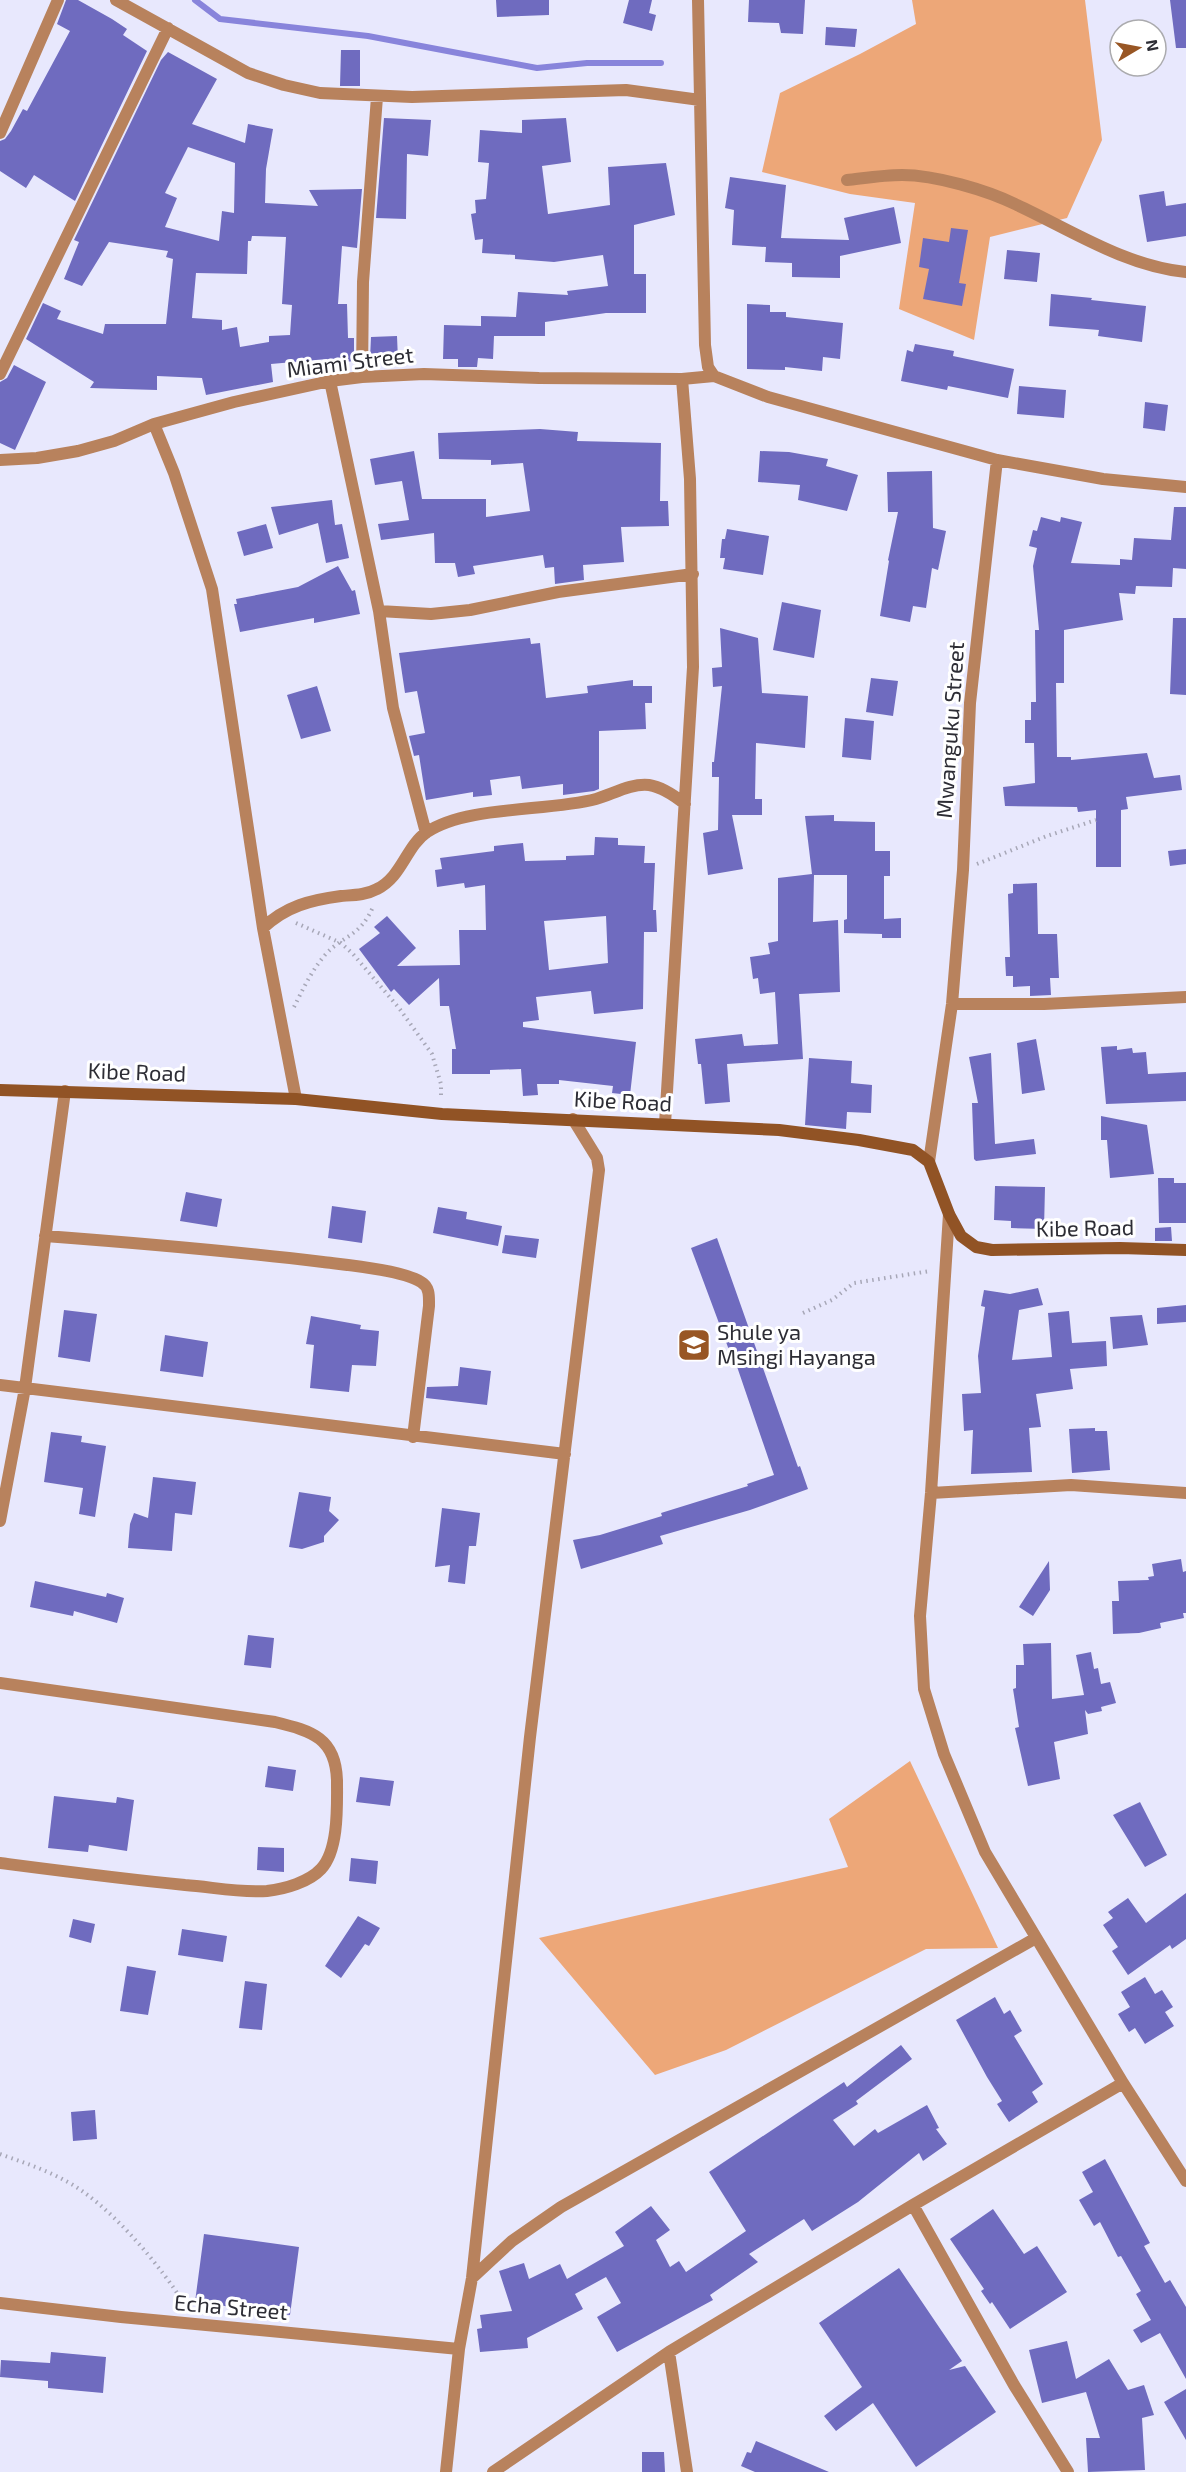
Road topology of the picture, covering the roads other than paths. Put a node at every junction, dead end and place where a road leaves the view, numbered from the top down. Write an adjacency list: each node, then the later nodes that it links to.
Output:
1 (58, 0): 7 (street)
2 (116, 0): 4 (street)
3 (698, 0): 6 (street)
4 (168, 28): 5 (street); 10 (street)
5 (377, 97): 6 (street); 12 (street)
6 (700, 100): 11 (street)
7 (0, 133)
8 (847, 180): 9 (street)
9 (1186, 272)
10 (0, 374)
11 (714, 376): 13 (street, Miami Street); 17 (street)
12 (362, 377): 13 (street, Miami Street); 14 (street, Miami Street)
13 (682, 379): 19 (street)
14 (330, 381): 15 (street, Miami Street); 20 (street)
15 (154, 424): 16 (street, Miami Street); 23 (street)
16 (0, 460)
17 (998, 460): 18 (street); 25 (street, Mwanguku Street)
18 (1186, 487)
19 (693, 574): 20 (street); 21 (street)
20 (379, 611): 22 (street)
21 (685, 804): 22 (street); 30 (street)
22 (426, 833): 23 (street)
23 (263, 928): 28 (street)
24 (1186, 997): 25 (street)
25 (952, 1004): 31 (street, Mwanguku Street)
26 (0, 1090): 27 (street, Kibe Road)
27 (65, 1091): 28 (street, Kibe Road); 33 (street)
28 (297, 1099): 29 (street, Kibe Road)
29 (573, 1119): 30 (street, Kibe Road); 38 (street)
30 (665, 1124): 31 (street, Kibe Road)
31 (929, 1162): 32 (street, Kibe Road)
32 (949, 1214): 34 (street, Kibe Road); 39 (street)
33 (45, 1236): 36 (street); 37 (street)
34 (1186, 1250)
35 (0, 1385): 36 (street)
36 (25, 1388): 37 (street); 41 (street)
37 (413, 1437): 38 (street)
38 (565, 1454): 48 (street)
39 (931, 1493): 40 (street); 44 (street)
40 (1186, 1493)
41 (0, 1521)
42 (0, 1683): 43 (street)
43 (0, 1863)
44 (1036, 1938): 45 (street); 48 (street)
45 (1123, 2083): 46 (street); 47 (street)
46 (1186, 2181)
47 (913, 2205): 51 (street); 55 (street)
48 (472, 2278): 50 (street)
49 (0, 2302): 50 (street, Echa Street)
50 (459, 2349): 52 (street)
51 (669, 2352): 53 (street); 54 (street)
52 (446, 2472)
53 (493, 2472)
54 (687, 2472)
55 (1068, 2472)

